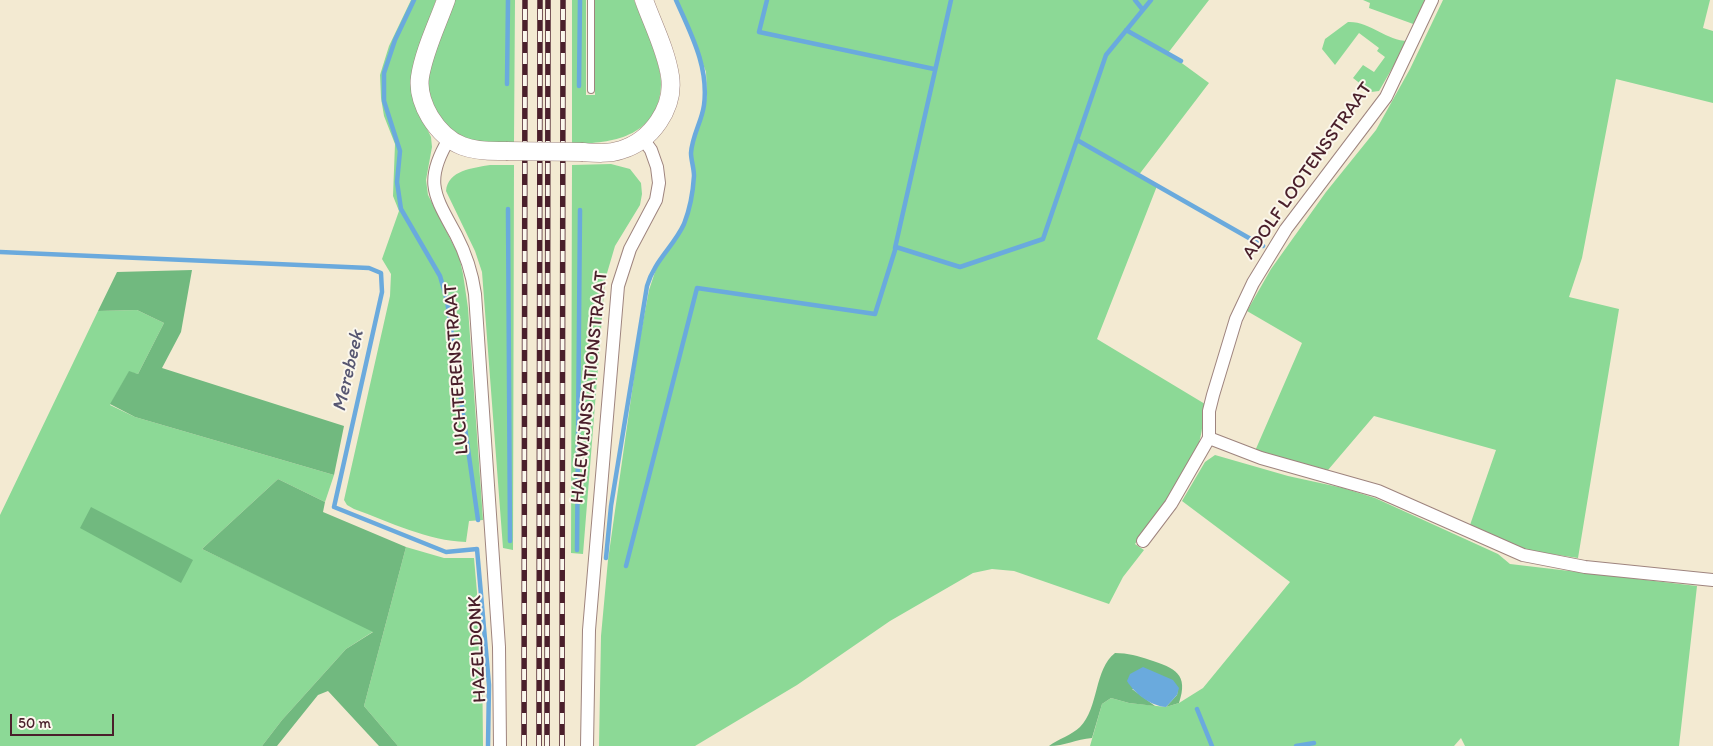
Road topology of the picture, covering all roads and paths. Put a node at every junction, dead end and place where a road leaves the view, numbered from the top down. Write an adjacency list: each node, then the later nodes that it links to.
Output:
1 (446, 0): 6 (street)
2 (591, 0): 5 (lane)
3 (644, 0): 7 (street)
4 (1432, 0): 8 (street, ADOLF LOOTENSSTRAAT)
5 (590, 90)
6 (449, 139): 7 (street, bridge); 10 (street, LUCHTERENSTRAAT)
7 (643, 139): 13 (street, HALEWIJNSTATIONSTRAAT)
8 (1209, 438): 9 (street); 11 (street)
9 (1143, 541)
10 (491, 550): 12 (street, HAZELDONK)
11 (1713, 580)
12 (500, 746)
13 (587, 746)

